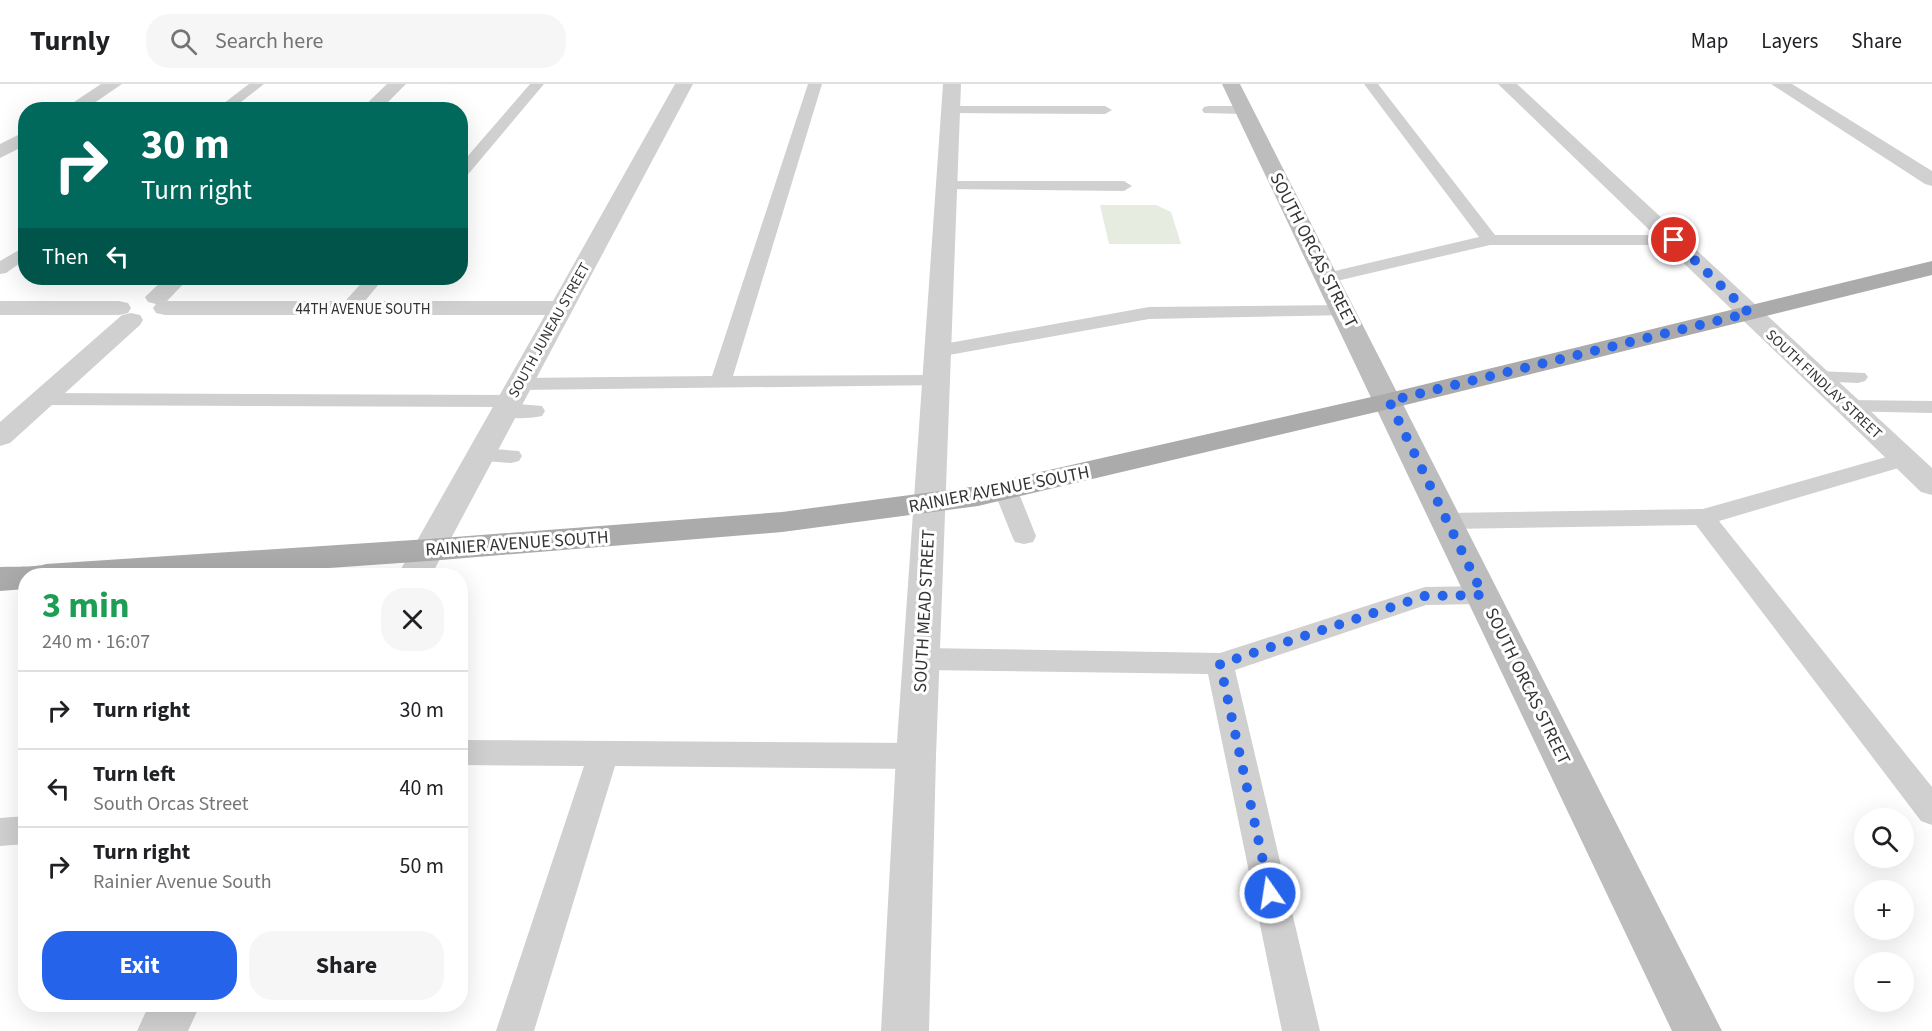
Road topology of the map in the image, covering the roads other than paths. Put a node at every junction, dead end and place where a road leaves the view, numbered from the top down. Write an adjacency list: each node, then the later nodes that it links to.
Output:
1 (113, 84): 12 (street)
2 (257, 84): 13 (lane)
3 (397, 84): 14 (street)
4 (537, 84): 20 (lane)
5 (684, 84): 34 (street, SOUTH JUNEAU STREET)
6 (815, 84): 42 (lane)
7 (952, 84): 15 (street, SOUTH MEAD STREET)
8 (1371, 84): 24 (lane)
9 (1507, 84): 25 (street, SOUTH FINDLAY STREET)
10 (1780, 84): 21 (street)
11 (1237, 97): 17 (lane); 29 (street, SOUTH ORCAS STREET)
12 (84, 102)
13 (233, 102)
14 (378, 102)
15 (951, 110): 16 (lane); 22 (street, SOUTH MEAD STREET)
16 (1105, 110)
17 (1209, 110)
18 (18, 142): 19 (street)
19 (0, 152)
20 (468, 166)
21 (1932, 180)
22 (947, 186): 23 (lane); 39 (street, SOUTH MEAD STREET)
23 (1124, 186)
24 (1490, 240): 25 (lane); 29 (lane)
25 (1674, 240): 37 (street, SOUTH FINDLAY STREET)
26 (18, 257): 28 (lane)
27 (1932, 268): 37 (main road, RAINIER AVENUE SOUTH)
28 (0, 269)
29 (1328, 278): 36 (street, SOUTH ORCAS STREET)
30 (173, 285): 32 (street)
31 (369, 285): 35 (lane)
32 (161, 302): 35 (street, 44TH AVENUE SOUTH); 38 (street, 44TH AVENUE SOUTH)
33 (0, 308): 38 (street)
34 (561, 308): 35 (street, 44TH AVENUE SOUTH); 45 (street, SOUTH JUNEAU STREET)
35 (348, 309)
36 (1345, 311): 39 (lane); 46 (street, SOUTH ORCAS STREET)
37 (1749, 313): 40 (street, SOUTH FINDLAY STREET); 46 (main road, RAINIER AVENUE SOUTH)
38 (125, 314): 44 (street)
39 (938, 351): 43 (street, SOUTH MEAD STREET)
40 (1818, 377): 41 (lane); 47 (street, SOUTH FINDLAY STREET)
41 (1858, 377)
42 (721, 381): 43 (lane); 45 (lane)
43 (936, 381): 56 (street, SOUTH MEAD STREET)
44 (42, 399): 45 (lane); 50 (street)
45 (512, 399): 49 (lane); 51 (street, SOUTH JUNEAU STREET)
46 (1389, 401): 55 (main road, RAINIER AVENUE SOUTH); 58 (street, SOUTH ORCAS STREET)
47 (1848, 406): 48 (lane); 53 (street, SOUTH FINDLAY STREET)
48 (1932, 407)
49 (534, 411)
50 (0, 437)
51 (480, 455): 52 (lane); 60 (street, SOUTH JUNEAU STREET)
52 (512, 456)
53 (1904, 459): 54 (street, SOUTH FINDLAY STREET); 57 (lane)
54 (1932, 486)
55 (1006, 491): 56 (main road, RAINIER AVENUE SOUTH); 59 (lane)
56 (930, 503): 60 (main road, RAINIER AVENUE SOUTH); 65 (street, SOUTH MEAD STREET)
57 (1703, 517): 58 (lane); 70 (lane)
58 (1447, 521): 64 (street, SOUTH ORCAS STREET)
59 (1024, 536)
60 (422, 563): 61 (main road, RAINIER AVENUE SOUTH)
61 (277, 568)
62 (18, 578): 63 (main road)
63 (0, 579)
64 (1483, 595): 66 (lane); 78 (street, SOUTH ORCAS STREET)
65 (922, 659): 66 (lane); 69 (street, SOUTH MEAD STREET)
66 (1220, 664): 77 (lane)
67 (468, 753): 68 (lane)
68 (603, 754): 69 (lane); 75 (lane)
69 (916, 756): 76 (street, SOUTH MEAD STREET)
70 (1932, 811)
71 (18, 831): 72 (lane)
72 (0, 832)
73 (172, 1012): 74 (street)
74 (161, 1031)
75 (515, 1031)
76 (905, 1031)
77 (1301, 1031)
78 (1698, 1031)

